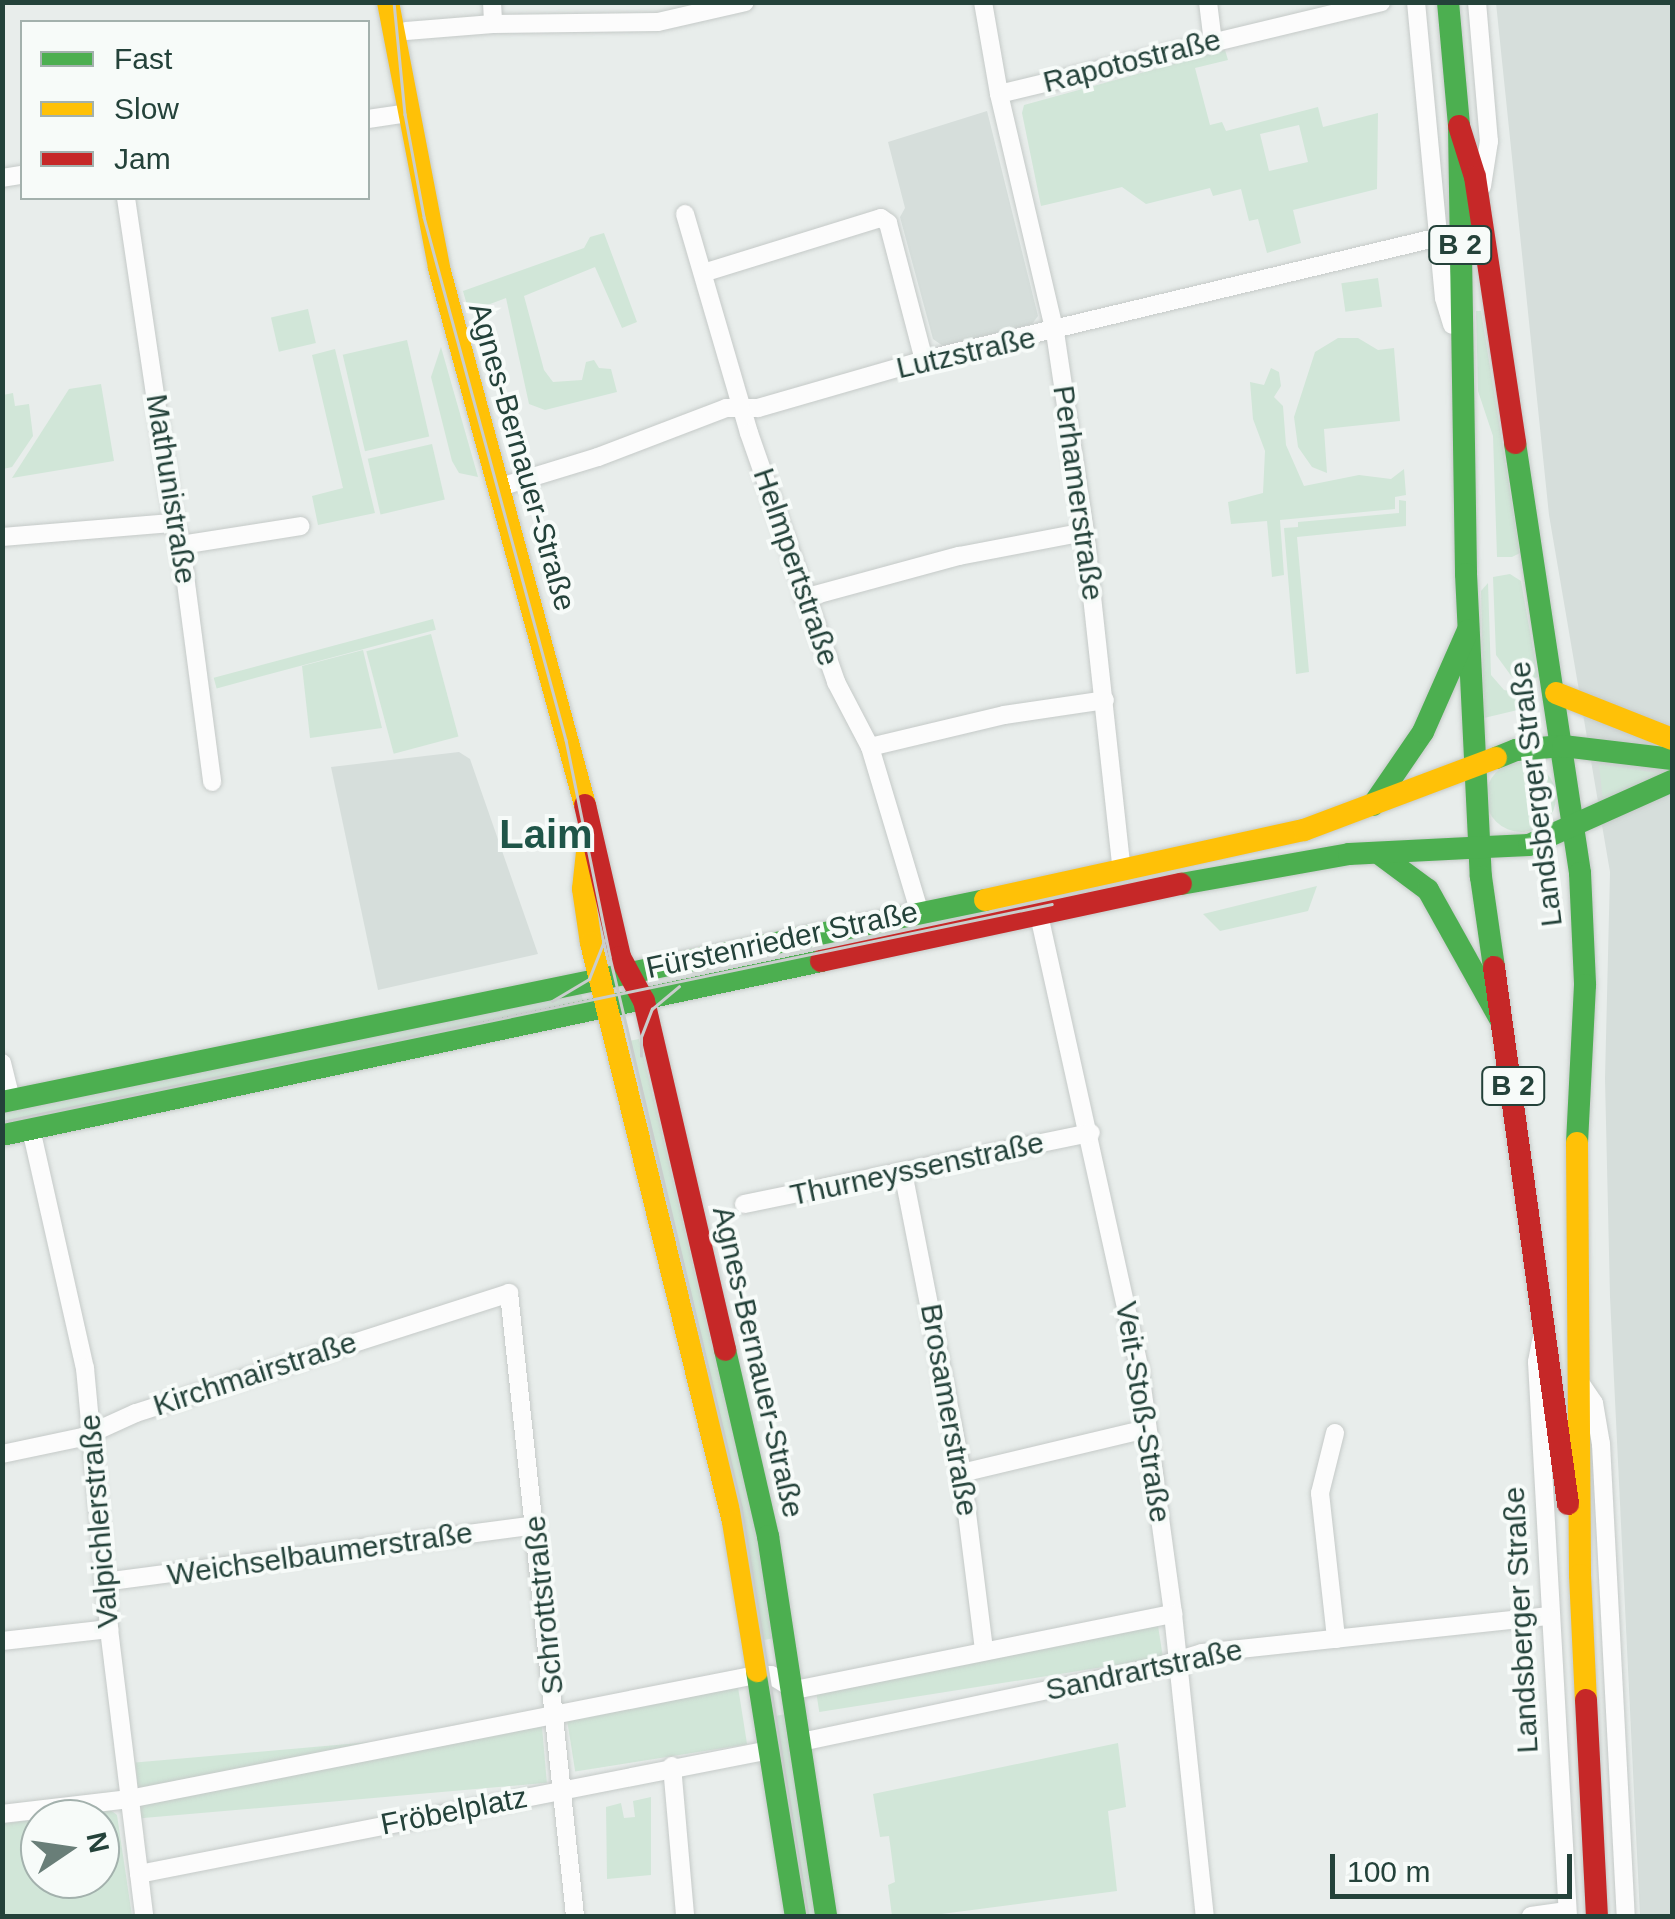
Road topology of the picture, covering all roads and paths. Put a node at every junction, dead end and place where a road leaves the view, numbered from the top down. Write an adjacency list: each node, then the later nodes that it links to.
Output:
1 (388, 2): 15 (main road, Agnes-Bernauer-Straße)
2 (404, 2): 12 (main road, Agnes-Bernauer-Straße)
3 (492, 2): 11 (street)
4 (745, 2): 11 (street)
5 (983, 2): 14 (street, Perhamerstraße)
6 (1208, 2): 13 (street)
7 (1381, 2): 13 (street, Rapotostraße)
8 (1416, 2): 21 (street, Landsberger Straße)
9 (1448, 2): 17 (main road, Landsberger Straße / B 2)
10 (1478, 2): 19 (street, Landsberger Straße)
11 (493, 24): 12 (street)
12 (406, 31): 15 (main road, Agnes-Bernauer-Straße)
13 (1213, 41): 14 (street, Rapotostraße)
14 (999, 94): 23 (street, Perhamerstraße)
15 (407, 104): 16 (street); 27 (main road, Agnes-Bernauer-Straße)
16 (370, 118)
17 (1459, 126): 19 (main road, Landsberger Straße / B 2); 25 (main road, Landsberger Straße / B 2)
18 (126, 200): 28 (street, Mathunistraße)
19 (1480, 206): 35 (main road, Landsberger Straße / B 2)
20 (685, 214): 22 (street, Helmpertstraße)
21 (1438, 237): 23 (street, Lutzstraße); 25 (street, Landsberger Straße)
22 (703, 273): 24 (street); 26 (street, Helmpertstraße)
23 (1055, 332): 24 (street, Lutzstraße); 30 (street, Perhamerstraße)
24 (924, 360): 26 (street, Lutzstraße)
25 (1464, 365): 34 (main road, Landsberger Straße / B 2)
26 (744, 408): 27 (street, Lutzstraße); 33 (street, Helmpertstraße)
27 (500, 487): 46 (main road, Agnes-Bernauer-Straße)
28 (174, 523): 31 (street); 32 (street, Mathunistraße)
29 (301, 526): 32 (street)
30 (1085, 532): 33 (street); 36 (street, Perhamerstraße)
31 (2, 537)
32 (182, 546): 43 (street, Mathunistraße)
33 (804, 598): 39 (street, Helmpertstraße)
34 (1468, 630): 41 (main road, Landsberger Straße / B 2); 44 (main road)
35 (1556, 692): 37 (main road); 38 (main road, Landsberger Straße / B 2)
36 (1105, 700): 39 (street); 49 (street, Perhamerstraße)
37 (1672, 739)
38 (1563, 746): 40 (main road, Fürstenrieder Straße); 41 (main road, Fürstenrieder Straße); 45 (main road, Landsberger Straße / B 2)
39 (870, 747): 50 (street, Helmpertstraße)
40 (1672, 759)
41 (1474, 764): 44 (main road, Fürstenrieder Straße); 47 (main road, Landsberger Straße / B 2)
42 (1672, 781): 45 (main road, Fürstenrieder Straße)
43 (212, 782)
44 (1373, 806): 49 (main road, Fürstenrieder Straße)
45 (1574, 827): 47 (main road, Fürstenrieder Straße); 66 (main road, Landsberger Straße / B 2)
46 (589, 833): 52 (main road, Agnes-Bernauer-Straße); 53 (main road, Agnes-Bernauer-Straße)
47 (1479, 850): 48 (main road, Fürstenrieder Straße); 56 (main road, Landsberger Straße / B 2)
48 (1378, 853): 51 (main road, Fürstenrieder Straße); 56 (main road)
49 (1122, 870): 50 (main road, Fürstenrieder Straße)
50 (920, 914): 52 (main road, Fürstenrieder Straße)
51 (1039, 915): 54 (main road, Fürstenrieder Straße); 59 (street, Veit-Stoß-Straße)
52 (628, 975): 53 (main road, Fürstenrieder Straße); 54 (main road, Agnes-Bernauer-Straße)
53 (600, 980): 55 (main road, Agnes-Bernauer-Straße); 58 (main road, Fürstenrieder Straße)
54 (644, 1001): 55 (main road, Fürstenrieder Straße); 85 (main road, Agnes-Bernauer-Straße)
55 (606, 1008): 61 (main road, Fürstenrieder Straße); 84 (main road, Agnes-Bernauer-Straße)
56 (1504, 1026): 65 (main road, Landsberger Straße / B 2)
57 (2, 1063): 58 (street)
58 (7, 1101)
59 (1090, 1134): 62 (street, Thurneyssenstraße); 68 (street, Veit-Stoß-Straße)
60 (2, 1135): 61 (main road, Fürstenrieder Straße)
61 (33, 1139): 67 (street, Valpichlerstraße)
62 (903, 1172): 63 (street, Thurneyssenstraße); 71 (street, Brosamerstraße)
63 (744, 1204)
64 (508, 1293): 67 (street, Kirchmairstraße); 72 (street, Schrottstraße)
65 (1546, 1321): 73 (main road, Landsberger Straße / B 2); 78 (street, Landsberger Straße)
66 (1578, 1381): 73 (main road, Landsberger Straße / B 2); 75 (street, Landsberger Straße)
67 (91, 1430): 70 (street, Kirchmairstraße); 74 (street, Valpichlerstraße)
68 (1146, 1430): 71 (street); 77 (street, Veit-Stoß-Straße)
69 (1335, 1432): 80 (street)
70 (2, 1454)
71 (962, 1473): 82 (street, Brosamerstraße)
72 (535, 1525): 74 (street, Weichselbaumerstraße); 86 (street, Schrottstraße)
73 (1580, 1574): 76 (main road, Landsberger Straße / B 2)
74 (104, 1582): 79 (street, Valpichlerstraße)
75 (1609, 1610): 76 (street, Landsberger Straße); 103 (street, Landsberger Straße)
76 (1582, 1612): 102 (main road, Landsberger Straße / B 2)
77 (1173, 1614): 82 (street, Sandrartstraße); 83 (street, Veit-Stoß-Straße)
78 (1550, 1616): 80 (street, Sandrartstraße); 94 (street, Landsberger Straße)
79 (109, 1629): 81 (street); 91 (street, Valpichlerstraße)
80 (1336, 1639): 83 (street, Sandrartstraße)
81 (2, 1641)
82 (984, 1650): 85 (street, Sandrartstraße)
83 (1178, 1660): 87 (street, Sandrartstraße); 100 (street, Veit-Stoß-Straße)
84 (756, 1675): 85 (street); 86 (street); 88 (main road, Agnes-Bernauer-Straße)
85 (795, 1690): 87 (main road, Agnes-Bernauer-Straße)
86 (556, 1714): 90 (street, Schrottstraße); 91 (street)
87 (801, 1742): 99 (main road, Agnes-Bernauer-Straße)
88 (769, 1750): 89 (street, Fröbelplatz); 98 (main road, Agnes-Bernauer-Straße)
89 (672, 1766): 90 (street, Fröbelplatz); 97 (street)
90 (562, 1789): 93 (street, Fröbelplatz); 96 (street, Schrottstraße)
91 (130, 1800): 92 (street); 93 (street, Valpichlerstraße)
92 (2, 1814)
93 (139, 1874): 95 (street, Valpichlerstraße)
94 (1567, 1914): 101 (street)
95 (144, 1916)
96 (574, 1916)
97 (685, 1916)
98 (796, 1916)
99 (826, 1916)
100 (1205, 1916)
101 (1531, 1916)
102 (1597, 1916)
103 (1626, 1916)

